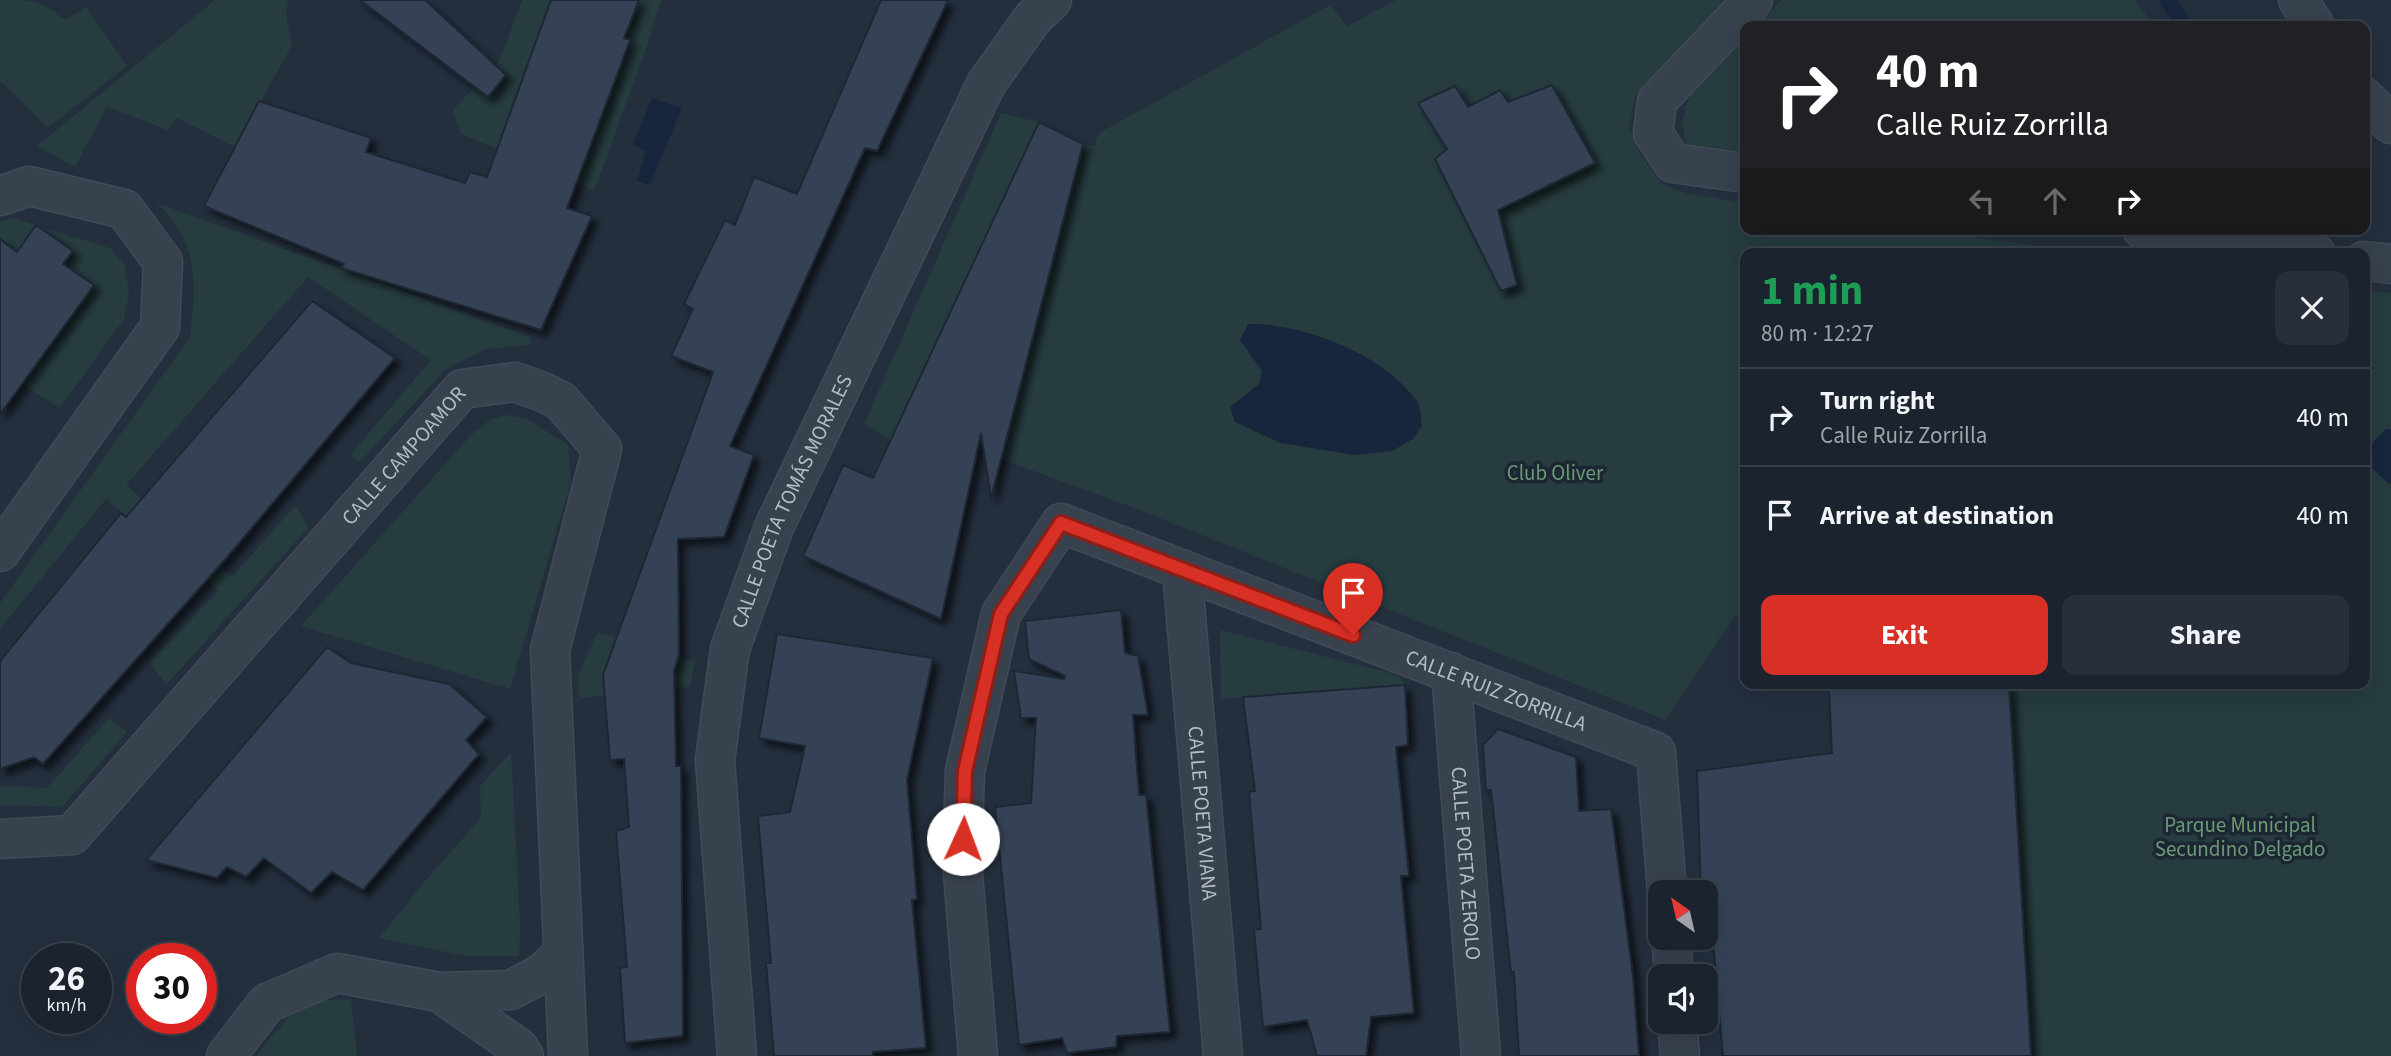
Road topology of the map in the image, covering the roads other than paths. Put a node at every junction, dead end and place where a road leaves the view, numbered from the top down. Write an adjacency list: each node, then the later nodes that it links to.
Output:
1 (1052, 0): 24 (street, CALLE POETA TOMÁS MORALES)
2 (1754, 0): 7 (street)
3 (2298, 0): 4 (street)
4 (2312, 21)
5 (2370, 103): 6 (street)
6 (2391, 124)
7 (1740, 172)
8 (0, 196): 13 (street)
9 (2184, 235): 10 (street)
10 (2274, 248)
11 (2370, 262): 12 (street)
12 (2391, 264)
13 (0, 552)
14 (1182, 569): 15 (street, CALLE RUIZ ZORRILLA); 25 (street, CALLE RUIZ ZORRILLA); 26 (street, CALLE POETA VIANA)
15 (1451, 672): 17 (street, CALLE RUIZ ZORRILLA); 27 (street, CALLE POETA ZEROLO)
16 (0, 839): 18 (street, CALLE CAMPOAMOR)
17 (1666, 880)
18 (563, 954): 19 (street); 23 (street, CALLE CAMPOAMOR)
19 (439, 992): 21 (street); 22 (street)
20 (1678, 1034): 28 (street)
21 (226, 1056)
22 (524, 1056)
23 (568, 1056)
24 (737, 1056)
25 (978, 1056)
26 (1223, 1056)
27 (1481, 1056)
28 (1680, 1056)

